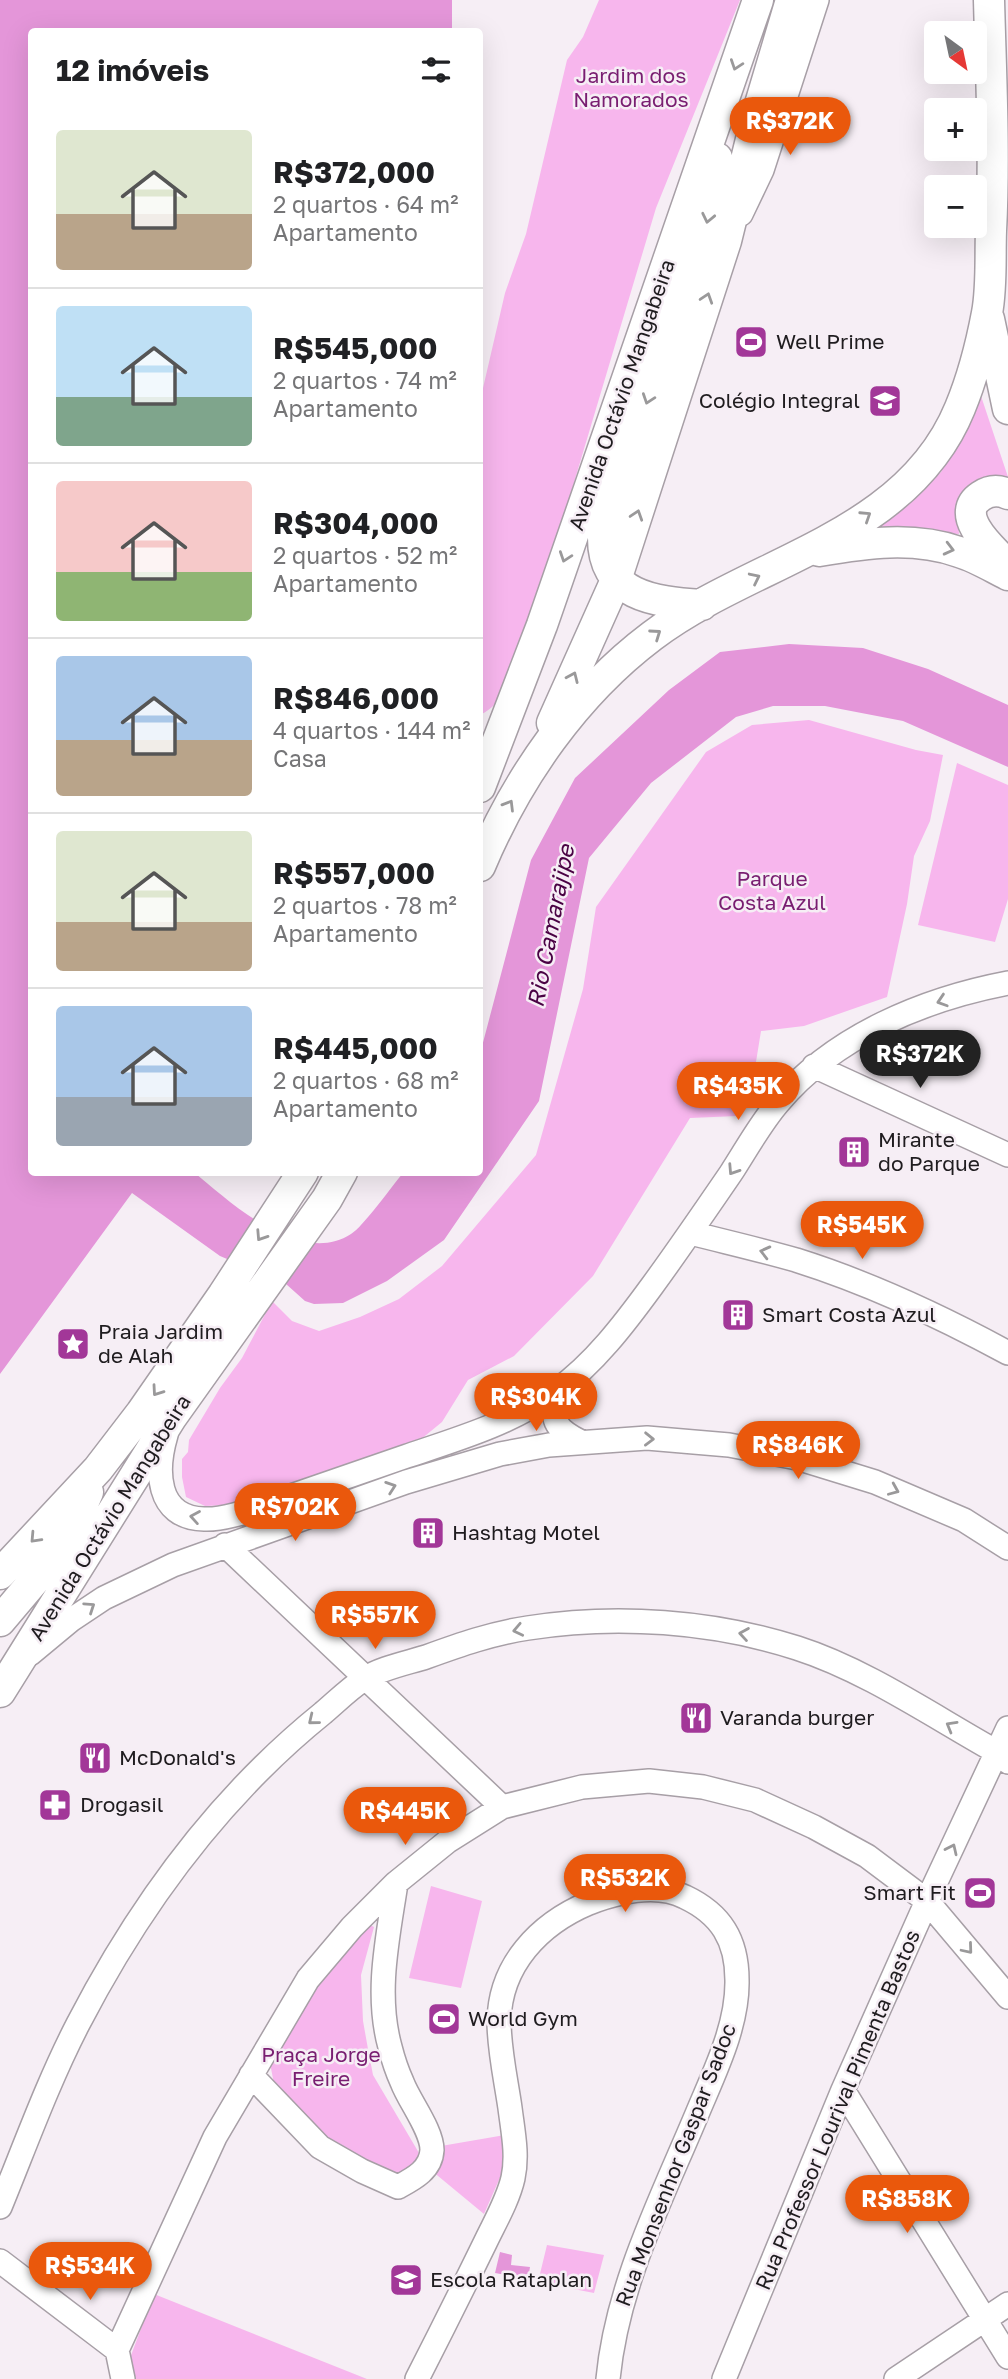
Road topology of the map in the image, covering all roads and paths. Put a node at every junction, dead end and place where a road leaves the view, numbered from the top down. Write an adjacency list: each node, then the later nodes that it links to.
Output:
1 (758, 0): 5 (main road, Avenida Octávio Mangabeira, one-way to 5)
2 (790, 0): 7 (main road)
3 (817, 0): 7 (street)
4 (989, 0): 6 (main road)
5 (723, 102): 14 (main road, one-way to 14); 17 (main road, Avenida Octávio Mangabeira, one-way to 17)
6 (1001, 192): 8 (main road)
7 (726, 241): 14 (main road, one-way to 7)
8 (988, 311): 9 (main road); 11 (main road, one-way to 8)
9 (1008, 409)
10 (1008, 495): 12 (main road)
11 (808, 552): 13 (main road, one-way to 13); 15 (main road, one-way to 11)
12 (1008, 565)
13 (1008, 575)
14 (616, 580): 15 (main road); 16 (main road, one-way to 14)
15 (702, 605): 16 (main road, one-way to 15)
16 (535, 761): 18 (main road, one-way to 16)
17 (483, 779)
18 (483, 859)
19 (1008, 983): 20 (street, one-way to 20)
20 (814, 1066): 21 (street); 24 (street, one-way to 24)
21 (1008, 1155)
22 (301, 1176): 29 (main road, Avenida Octávio Mangabeira, one-way to 29)
23 (340, 1176): 27 (main road, Avenida Octávio Mangabeira)
24 (691, 1233): 25 (street, one-way to 24); 26 (street)
25 (1008, 1353)
26 (557, 1391): 27 (street, one-way to 27); 28 (street)
27 (171, 1418): 34 (main road, Avenida Octávio Mangabeira)
28 (581, 1442): 30 (street, one-way to 28); 31 (street, one-way to 31)
29 (98, 1469): 32 (main road, Avenida Octávio Mangabeira, one-way to 32); 33 (main road)
30 (225, 1545): 34 (street, one-way to 30); 35 (street)
31 (1008, 1548)
32 (0, 1574)
33 (0, 1621)
34 (9, 1671): 36 (main road, Avenida Octávio Mangabeira)
35 (366, 1677): 38 (street, one-way to 35); 39 (street); 45 (street, one-way to 45)
36 (0, 1692)
37 (1008, 1728): 38 (street, Rua Professor Lourival Pimenta Bastos)
38 (1003, 1757): 41 (street, Rua Professor Lourival Pimenta Bastos, one-way to 38)
39 (502, 1807): 40 (street); 41 (street)
40 (396, 1883): 43 (street); 43 (street)
41 (928, 1900): 42 (street, one-way to 42); 44 (street, Rua Professor Lourival Pimenta Bastos)
42 (1008, 1997)
43 (251, 2075): 49 (street)
44 (844, 2090): 48 (street); 54 (street, Rua Professor Lourival Pimenta Bastos)
45 (0, 2207)
46 (0, 2261): 49 (street)
47 (1008, 2304): 48 (street)
48 (984, 2319): 50 (street); 55 (street)
49 (117, 2350): 51 (street)
50 (1008, 2357)
51 (123, 2379)
52 (417, 2379): 53 (street, Rua Monsenhor Gaspar Sadoc)
53 (608, 2379)
54 (724, 2379)
55 (896, 2379)

